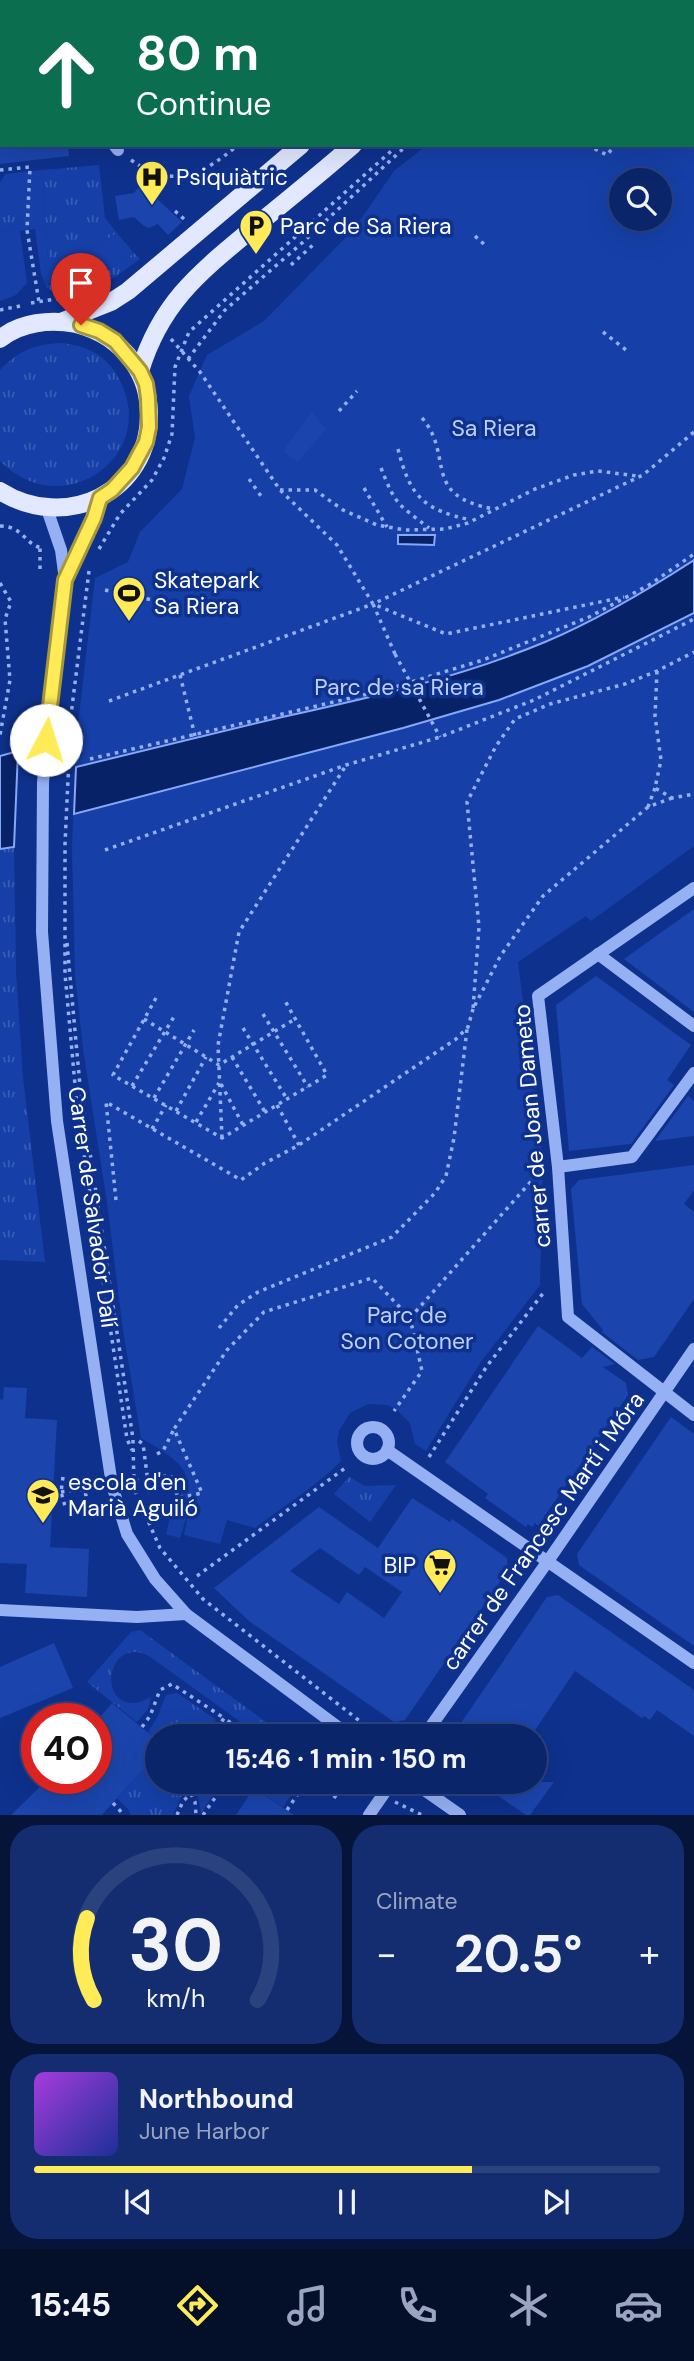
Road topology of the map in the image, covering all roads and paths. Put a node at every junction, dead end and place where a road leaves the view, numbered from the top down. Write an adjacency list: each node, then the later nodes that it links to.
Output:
1 (236, 147): 8 (path)
2 (299, 147): 17 (main road)
3 (351, 147): 22 (main road)
4 (396, 147): 21 (path)
5 (405, 147): 21 (path)
6 (591, 147): 7 (path)
7 (613, 147)
8 (116, 148)
9 (0, 170): 15 (path)
10 (475, 236): 12 (path)
11 (314, 244): 13 (path)
12 (486, 246)
13 (291, 265)
14 (79, 295): 15 (path)
15 (38, 302): 16 (path)
16 (0, 310)
17 (62, 321): 19 (main road); 22 (main road)
18 (603, 332): 20 (path)
19 (2, 336)
20 (626, 349)
21 (188, 359): 33 (path)
22 (140, 371): 35 (main road)
23 (357, 391): 24 (path)
24 (339, 411)
25 (422, 418): 38 (path)
26 (694, 432): 29 (path)
27 (398, 449): 39 (path)
28 (381, 468): 42 (path)
29 (640, 477): 38 (path); 51 (path)
30 (249, 479): 34 (path)
31 (364, 488): 41 (path)
32 (0, 491): 36 (main road)
33 (281, 491): 41 (path); 51 (path)
34 (261, 496)
35 (100, 498): 37 (main road); 46 (street, Carrer de Salvador Dalí)
36 (9, 502): 37 (main road)
37 (47, 509): 46 (street, Carrer de Salvador Dalí)
38 (496, 510): 39 (path)
39 (473, 521): 42 (path)
40 (0, 526): 45 (path)
41 (387, 527): 42 (path)
42 (431, 530)
43 (694, 554): 49 (path)
44 (91, 563): 135 (path)
45 (40, 569)
46 (65, 580): 129 (street, Carrer de Salvador Dalí)
47 (0, 583): 57 (path)
48 (105, 590): 50 (path)
49 (629, 596): 51 (path); 58 (path)
50 (158, 601)
51 (373, 604): 55 (path); 59 (path, bridge)
52 (694, 619): 59 (path)
53 (694, 652): 54 (path)
54 (657, 671): 62 (path); 71 (path)
55 (180, 675): 56 (path); 58 (path)
56 (109, 701)
57 (0, 735)
58 (195, 736): 60 (path)
59 (440, 737): 61 (path)
60 (90, 759)
61 (345, 765): 66 (path); 86 (path)
62 (655, 788): 64 (path); 65 (path)
63 (694, 794): 64 (path)
64 (672, 797): 65 (path)
65 (648, 807): 71 (path)
66 (105, 850)
67 (694, 888): 68 (street, carrer de Joan Dameto)
68 (598, 954): 76 (street); 102 (street, carrer de Joan Dameto)
69 (156, 998): 74 (path)
70 (284, 999): 75 (path)
71 (473, 1009): 77 (path)
72 (263, 1014): 81 (path)
73 (175, 1016): 80 (path)
74 (144, 1019): 80 (path); 89 (path)
75 (295, 1019): 81 (path); 90 (path)
76 (694, 1026)
77 (468, 1027): 101 (path); 107 (path)
78 (243, 1028): 83 (path)
79 (194, 1030): 82 (path)
80 (165, 1032): 82 (path); 89 (path)
81 (274, 1032): 83 (path); 90 (path)
82 (186, 1044): 84 (path); 91 (path)
83 (253, 1044): 85 (path); 92 (path)
84 (206, 1057): 86 (path); 95 (path)
85 (232, 1057): 86 (path); 96 (path)
86 (219, 1065): 88 (path)
87 (694, 1073): 102 (street)
88 (220, 1082): 97 (path); 98 (path); 100 (path)
89 (132, 1086): 91 (path)
90 (308, 1087): 92 (path)
91 (153, 1098): 93 (path)
92 (287, 1099): 94 (path)
93 (166, 1105): 95 (path); 99 (path)
94 (277, 1105): 96 (path); 101 (path)
95 (176, 1111): 97 (path)
96 (265, 1112): 98 (path)
97 (196, 1123): 100 (path)
98 (243, 1125): 100 (path)
99 (152, 1129): 101 (path); 104 (path)
100 (222, 1138)
101 (299, 1145)
102 (558, 1167): 109 (street, carrer de Joan Dameto)
103 (542, 1169): 106 (path)
104 (116, 1200)
105 (544, 1292): 116 (path)
106 (410, 1318): 110 (path); 112 (path)
107 (219, 1328)
108 (694, 1349): 109 (street, carrer de Francesc Martí i Móra)
109 (665, 1393): 111 (street, carrer de Joan Dameto); 126 (street, carrer de Francesc Martí i Móra)
110 (394, 1411)
111 (694, 1415)
112 (174, 1429): 115 (path); 120 (path)
113 (139, 1441): 120 (path)
114 (387, 1450): 126 (street)
115 (157, 1454)
116 (429, 1457)
117 (348, 1466): 127 (path)
118 (83, 1476): 121 (path)
119 (63, 1477): 122 (path)
120 (146, 1479): 121 (path, bridge); 123 (path)
121 (85, 1489): 122 (path); 124 (path)
122 (61, 1492): 125 (path)
123 (150, 1497)
124 (87, 1503)
125 (65, 1506)
126 (548, 1561): 130 (street); 136 (street, carrer de Francesc Martí i Móra)
127 (197, 1576)
128 (0, 1610): 129 (street)
129 (186, 1614): 134 (street, Carrer de Salvador Dalí)
130 (694, 1663)
131 (224, 1718): 132 (path); 133 (path); 137 (path)
132 (220, 1724)
133 (232, 1724)
134 (334, 1724)
135 (364, 1724)
136 (433, 1724)
137 (142, 1727)
138 (191, 1794): 146 (path); 147 (path)
139 (218, 1794): 148 (path)
140 (298, 1794): 144 (path)
141 (384, 1794): 149 (street)
142 (430, 1794): 150 (street)
143 (113, 1803): 145 (path)
144 (287, 1810)
145 (124, 1815)
146 (177, 1815)
147 (196, 1815)
148 (203, 1815)
149 (369, 1815)
150 (460, 1815)

